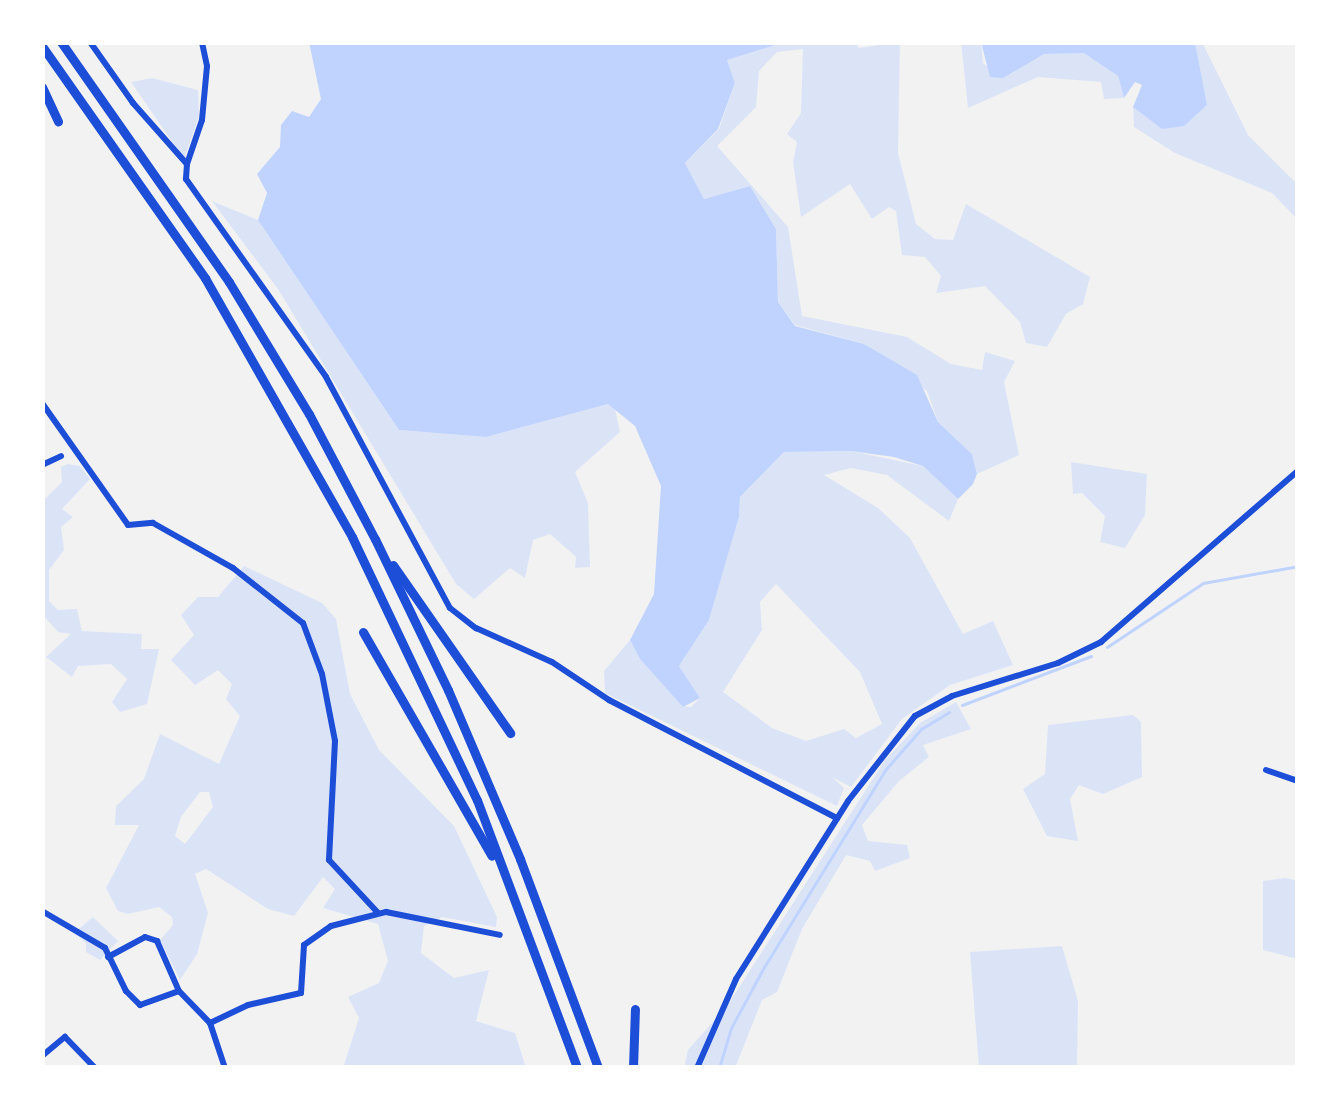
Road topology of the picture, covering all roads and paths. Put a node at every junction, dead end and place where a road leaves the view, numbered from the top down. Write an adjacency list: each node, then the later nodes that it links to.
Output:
1 (61, 42): 12 (highway)
2 (90, 42): 7 (street)
3 (202, 42): 7 (street)
4 (42, 46): 19 (highway)
5 (42, 87): 6 (highway)
6 (58, 121)
7 (187, 164): 17 (street)
8 (42, 403): 20 (street)
9 (61, 456): 10 (street)
10 (42, 465)
11 (1298, 471): 17 (street)
12 (375, 539): 14 (highway); 30 (highway)
13 (363, 632): 19 (highway)
14 (510, 733)
15 (1266, 770): 16 (street)
16 (1298, 781)
17 (837, 818): 32 (street)
18 (42, 910): 22 (street)
19 (520, 911): 29 (highway)
20 (378, 913): 21 (street); 25 (street)
21 (500, 935)
22 (108, 956): 23 (street); 23 (street)
23 (179, 991): 25 (street)
24 (635, 1009): 31 (highway)
25 (210, 1023): 28 (street)
26 (42, 1056): 27 (street)
27 (94, 1068)
28 (225, 1068)
29 (577, 1068)
30 (598, 1068)
31 (633, 1068)
32 (697, 1068)

